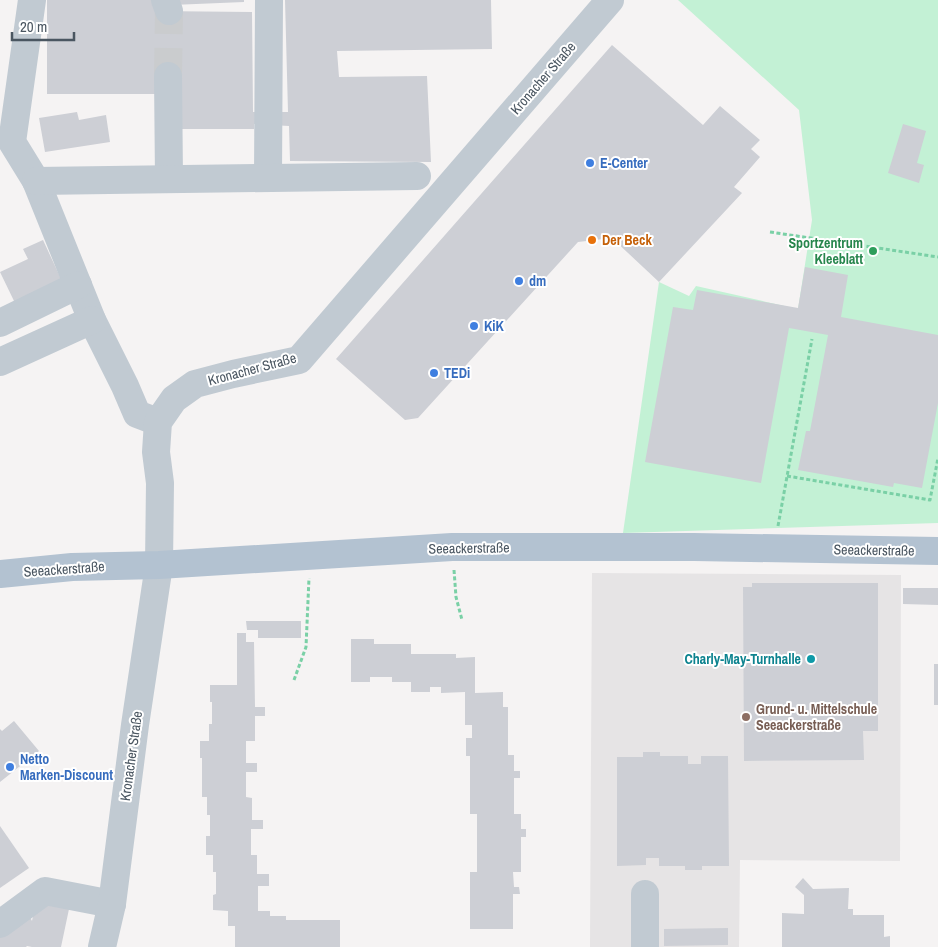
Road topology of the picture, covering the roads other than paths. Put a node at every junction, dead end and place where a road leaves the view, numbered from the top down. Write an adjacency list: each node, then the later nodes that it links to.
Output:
1 (32, 0): 5 (street)
2 (269, 0): 7 (street)
3 (610, 0): 14 (street, Kronacher Straße)
4 (168, 76): 8 (street)
5 (6, 143): 9 (street)
6 (417, 176): 7 (street)
7 (268, 178): 8 (street)
8 (169, 179): 9 (street)
9 (36, 181): 10 (street)
10 (78, 285): 11 (street); 12 (street)
11 (92, 320): 13 (street); 14 (street)
12 (0, 323)
13 (0, 362)
14 (158, 422): 16 (street, Kronacher Straße)
15 (938, 551): 16 (main road, Seeackerstraße)
16 (159, 565): 17 (main road, Seeackerstraße); 19 (street, Kronacher Straße)
17 (0, 574)
18 (644, 894): 22 (street)
19 (112, 904): 20 (street); 21 (street, Kronacher Straße)
20 (0, 924)
21 (102, 947)
22 (645, 947)

